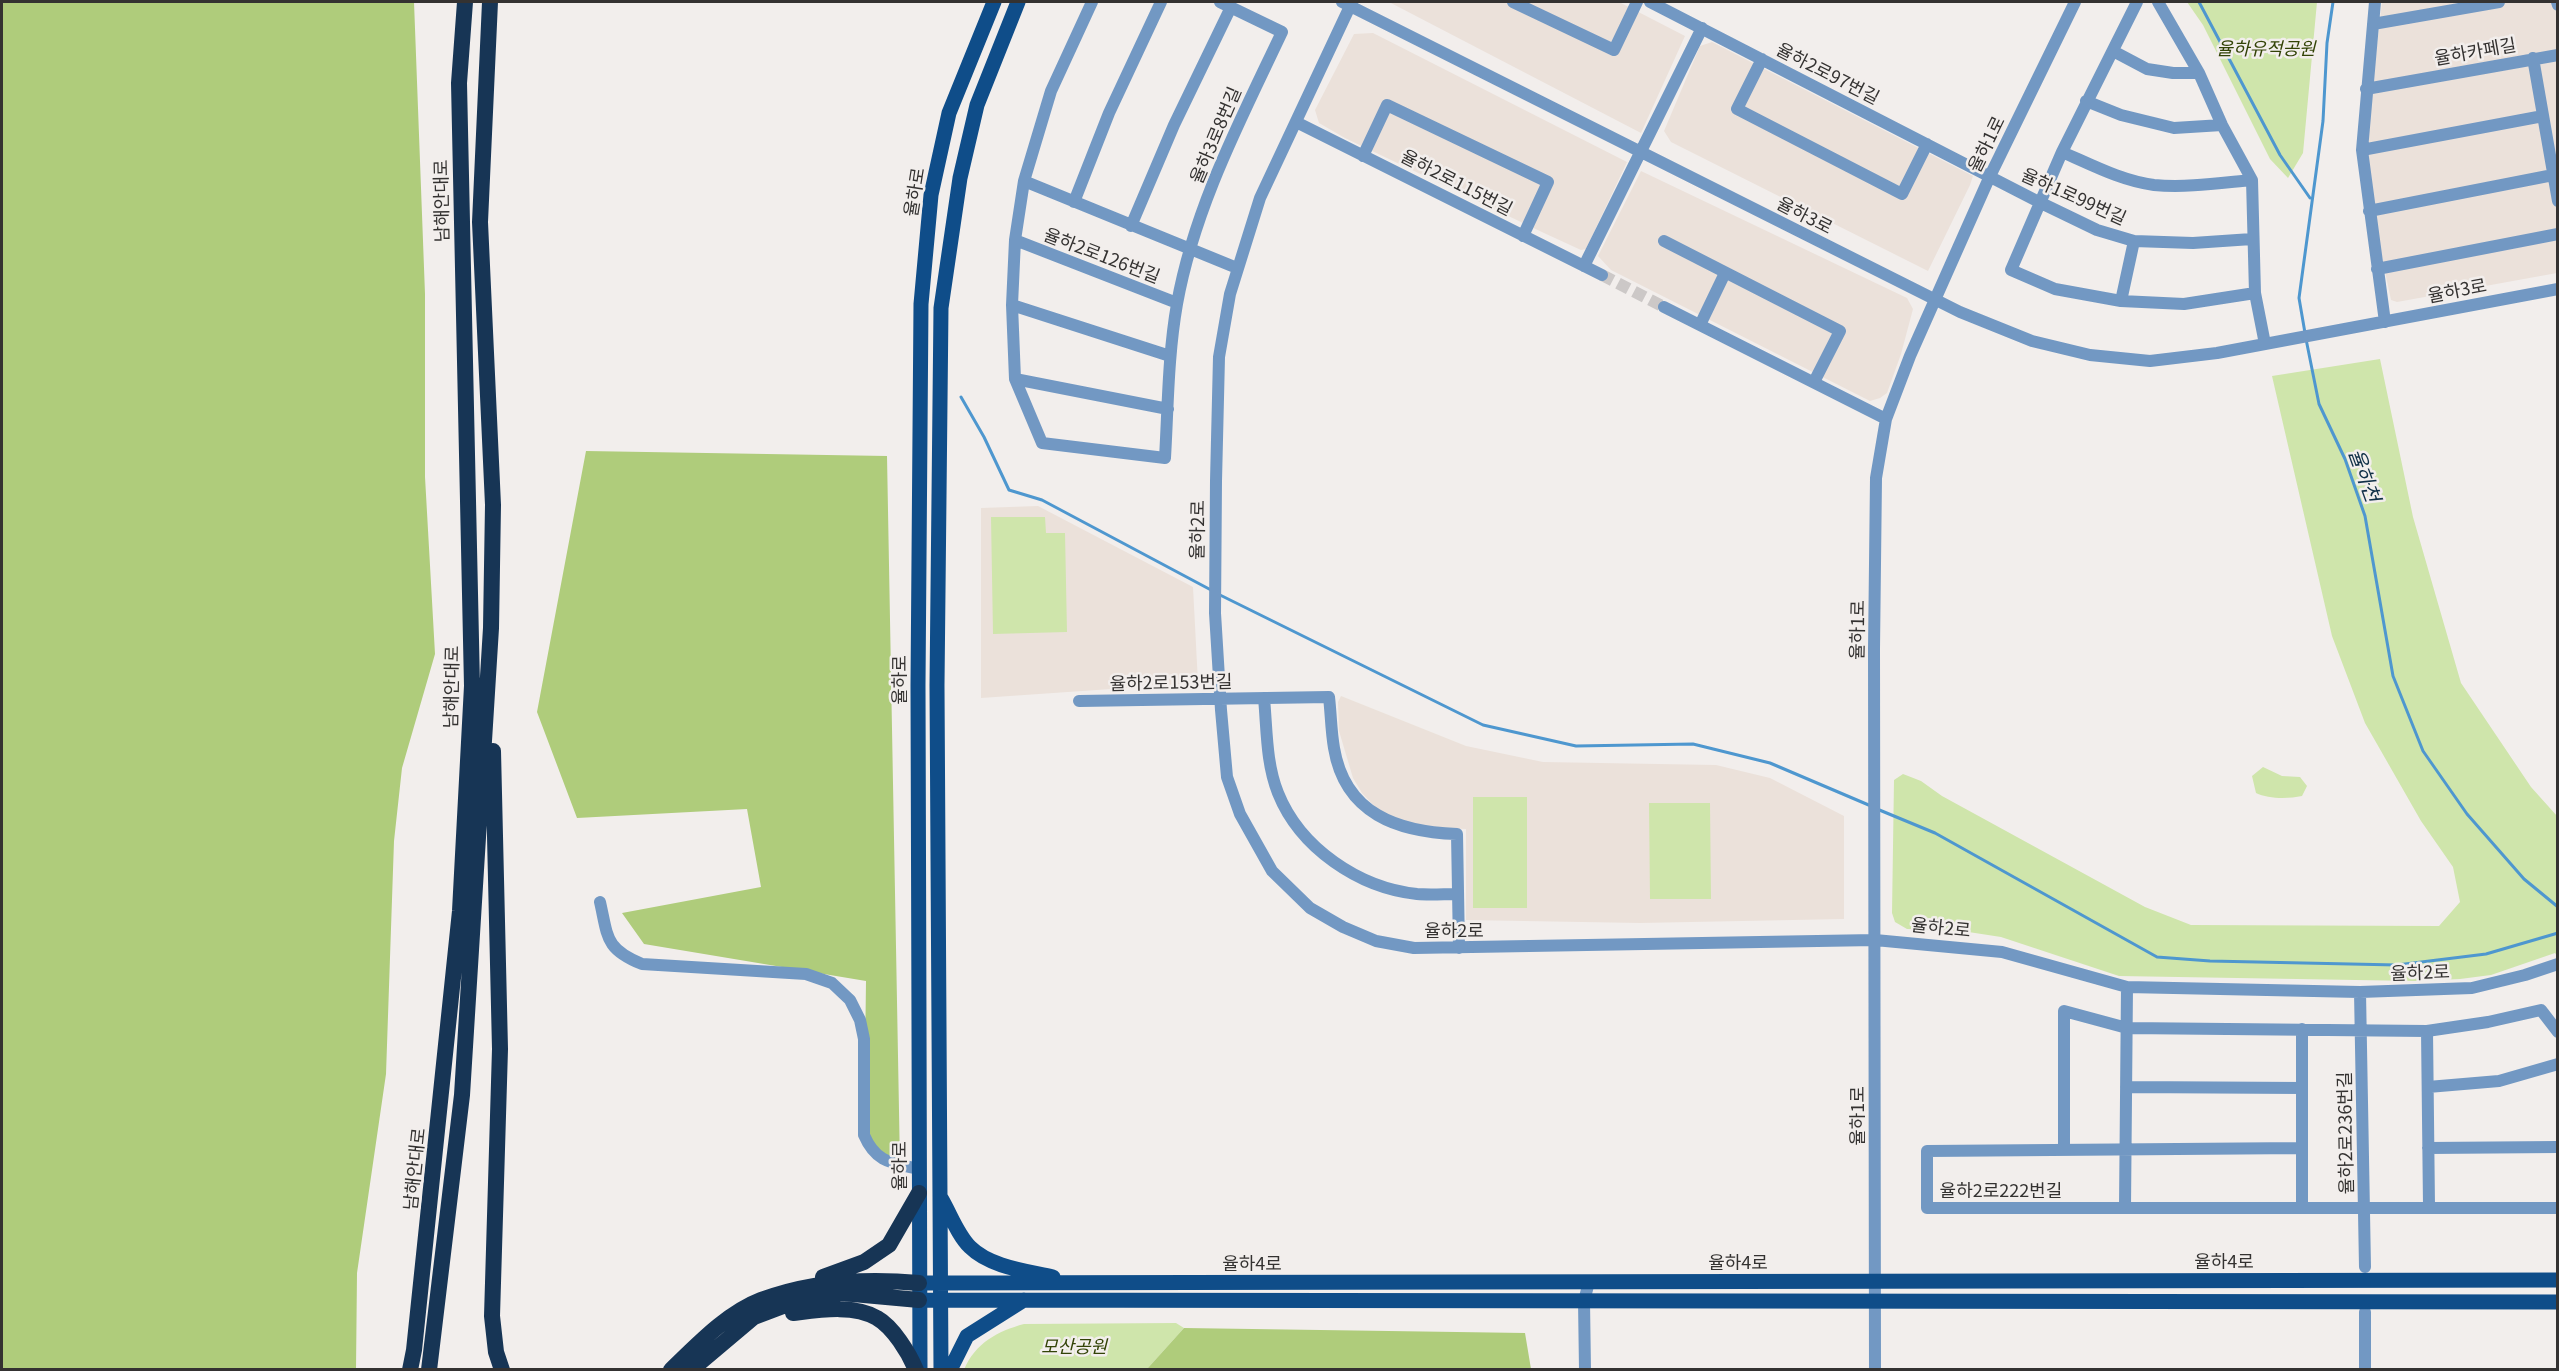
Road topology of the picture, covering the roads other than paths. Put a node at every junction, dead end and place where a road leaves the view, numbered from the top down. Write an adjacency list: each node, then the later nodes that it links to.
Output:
1 (465, 2): 119 (highway, 남해안대로)
2 (490, 2): 70 (highway, 남해안대로)
3 (994, 2): 95 (main road, 율하로)
4 (1018, 2): 97 (main road)
5 (1092, 2): 37 (street)
6 (1161, 2): 39 (street)
7 (1513, 2): 8 (street)
8 (1637, 2)
9 (1650, 2): 18 (street, 율하2로97번길)
10 (2075, 2): 35 (street, 율하1로)
11 (2137, 2): 19 (street)
12 (2158, 2): 23 (street)
13 (2375, 2): 17 (street)
14 (2499, 2): 17 (street)
15 (1348, 3): 27 (street, 율하2로); 31 (street, 율하3로)
16 (1225, 4): 42 (street, 율하3로8번길); 49 (street, 율하3로8번길)
17 (2373, 24): 24 (street)
18 (1702, 28): 22 (street, 율하2로97번길); 31 (street)
19 (2113, 51): 23 (street); 25 (street)
20 (2558, 55): 21 (street)
21 (2532, 58): 24 (street, 율하카페길); 26 (street, 율하카페길)
22 (1762, 59): 29 (street, 율하2로97번길); 29 (street)
23 (2199, 73): 28 (street)
24 (2366, 89): 30 (street)
25 (2086, 101): 28 (street); 32 (street)
26 (2543, 116): 30 (street); 34 (street, 율하카페길)
27 (1296, 122): 33 (street, 율하2로115번길); 51 (street, 율하2로)
28 (2222, 125): 36 (street)
29 (1927, 144): 35 (street, 율하2로97번길)
30 (2362, 150): 41 (street)
31 (1641, 152): 50 (street); 57 (street, 율하3로)
32 (2062, 152): 36 (street); 40 (street)
33 (1364, 156): 44 (street, 율하2로115번길); 44 (street)
34 (2553, 175): 38 (street, 율하카페길); 41 (street)
35 (1990, 176): 40 (street, 율하1로99번길); 57 (street, 율하1로)
36 (2252, 180): 45 (street)
37 (1024, 181): 39 (street); 46 (street, 율하2로126번길)
38 (2558, 201)
39 (1074, 202): 42 (street)
40 (2039, 202): 48 (street, 율하1로99번길); 58 (street)
41 (2369, 211): 52 (street)
42 (1131, 226): 49 (street)
43 (2558, 234): 52 (street)
44 (1523, 236): 50 (street, 율하2로115번길)
45 (2252, 239): 48 (street, 율하1로99번길); 56 (street)
46 (1015, 240): 59 (street, 율하2로126번길); 60 (street, 율하2로126번길)
47 (1664, 241): 53 (street)
48 (2134, 242): 58 (street)
49 (1189, 250): 51 (street); 59 (street, 율하2로126번길)
50 (1584, 266): 54 (street, 율하2로115번길)
51 (1237, 268): 72 (street, 율하2로)
52 (2377, 269): 62 (street)
53 (1725, 273): 63 (street); 67 (street)
54 (1602, 275)
55 (2558, 289): 62 (street, 율하3로)
56 (2255, 294): 58 (street); 64 (street)
57 (1935, 300): 64 (street, 율하3로); 69 (street, 율하1로)
58 (2121, 301)
59 (1177, 303): 65 (street, 율하2로126번길)
60 (1012, 305): 65 (street); 66 (street, 율하2로126번길)
61 (1664, 307): 63 (street)
62 (2385, 322): 64 (street, 율하3로)
63 (1700, 325): 67 (street)
64 (2265, 344)
65 (1170, 356): 68 (street, 율하2로126번길)
66 (1015, 379): 68 (street); 68 (street, 율하2로126번길)
67 (1814, 382): 69 (street)
68 (1168, 409)
69 (1886, 419): 76 (street, 율하1로)
70 (491, 628): 120 (highway, 남해안대로); 121 (highway)
71 (1264, 698): 72 (street, 율하2로153번길); 74 (street); 74 (street, 율하2로153번길)
72 (1222, 699): 73 (street, 율하2로153번길); 77 (street, 율하2로)
73 (1079, 701)
74 (1458, 894): 77 (street, 율하2로153번길)
75 (600, 902): 95 (street)
76 (1875, 940): 77 (street, 율하2로); 79 (street, 율하2로); 105 (street, 율하1로)
77 (1459, 948)
78 (2557, 964): 80 (street, 율하2로)
79 (2127, 987): 80 (street, 율하2로); 81 (street)
80 (2360, 992): 83 (street, 율하2로236번길)
81 (2127, 1028): 82 (street); 87 (street); 94 (street)
82 (2302, 1029): 83 (street); 89 (street)
83 (2361, 1031): 84 (street); 100 (street, 율하2로236번길)
84 (2427, 1031): 85 (street); 88 (street)
85 (2558, 1032)
86 (2558, 1064): 88 (street)
87 (2126, 1087): 89 (street); 93 (street)
88 (2428, 1087): 92 (street)
89 (2302, 1088): 91 (street)
90 (2558, 1147): 92 (street)
91 (2302, 1148): 93 (street, 율하2로222번길); 99 (street)
92 (2428, 1148): 98 (street)
93 (2126, 1149): 94 (street, 율하2로222번길); 101 (street)
94 (2064, 1150): 101 (street, 율하2로222번길)
95 (919, 1169): 96 (main road, 율하로)
96 (919, 1193): 109 (main road, 율하로); 112 (highway)
97 (940, 1196): 107 (main road); 108 (main road)
98 (2428, 1206): 100 (street, 율하2로236번길); 102 (street, 율하2로236번길)
99 (2302, 1207): 100 (street, 율하2로222번길); 101 (street, 율하2로222번길)
100 (2365, 1207): 103 (street)
101 (2126, 1208)
102 (2558, 1208)
103 (2365, 1267)
104 (2558, 1280): 105 (main road, 율하4로)
105 (1875, 1281): 106 (main road, 율하4로); 114 (street, 율하1로)
106 (1589, 1282): 108 (main road, 율하4로); 113 (street)
107 (940, 1283): 108 (main road, 율하4로); 109 (main road, 율하4로); 110 (main road)
108 (1077, 1283)
109 (919, 1291): 110 (main road, 율하4로); 112 (highway); 117 (highway); 124 (main road, 율하로)
110 (940, 1300): 111 (main road, 율하4로); 125 (main road)
111 (1024, 1300): 113 (main road, 율하4로); 126 (main road)
112 (760, 1301): 118 (highway)
113 (1584, 1301): 114 (main road, 율하4로); 127 (street)
114 (1875, 1301): 115 (main road, 율하4로); 128 (street, 율하1로)
115 (2558, 1302)
116 (2365, 1312): 129 (street)
117 (754, 1317): 122 (highway); 123 (highway)
118 (672, 1368)
119 (410, 1370)
120 (429, 1370)
121 (502, 1370)
122 (691, 1370)
123 (916, 1370)
124 (921, 1370)
125 (940, 1370)
126 (950, 1370)
127 (1585, 1370)
128 (1875, 1370)
129 (2365, 1370)

